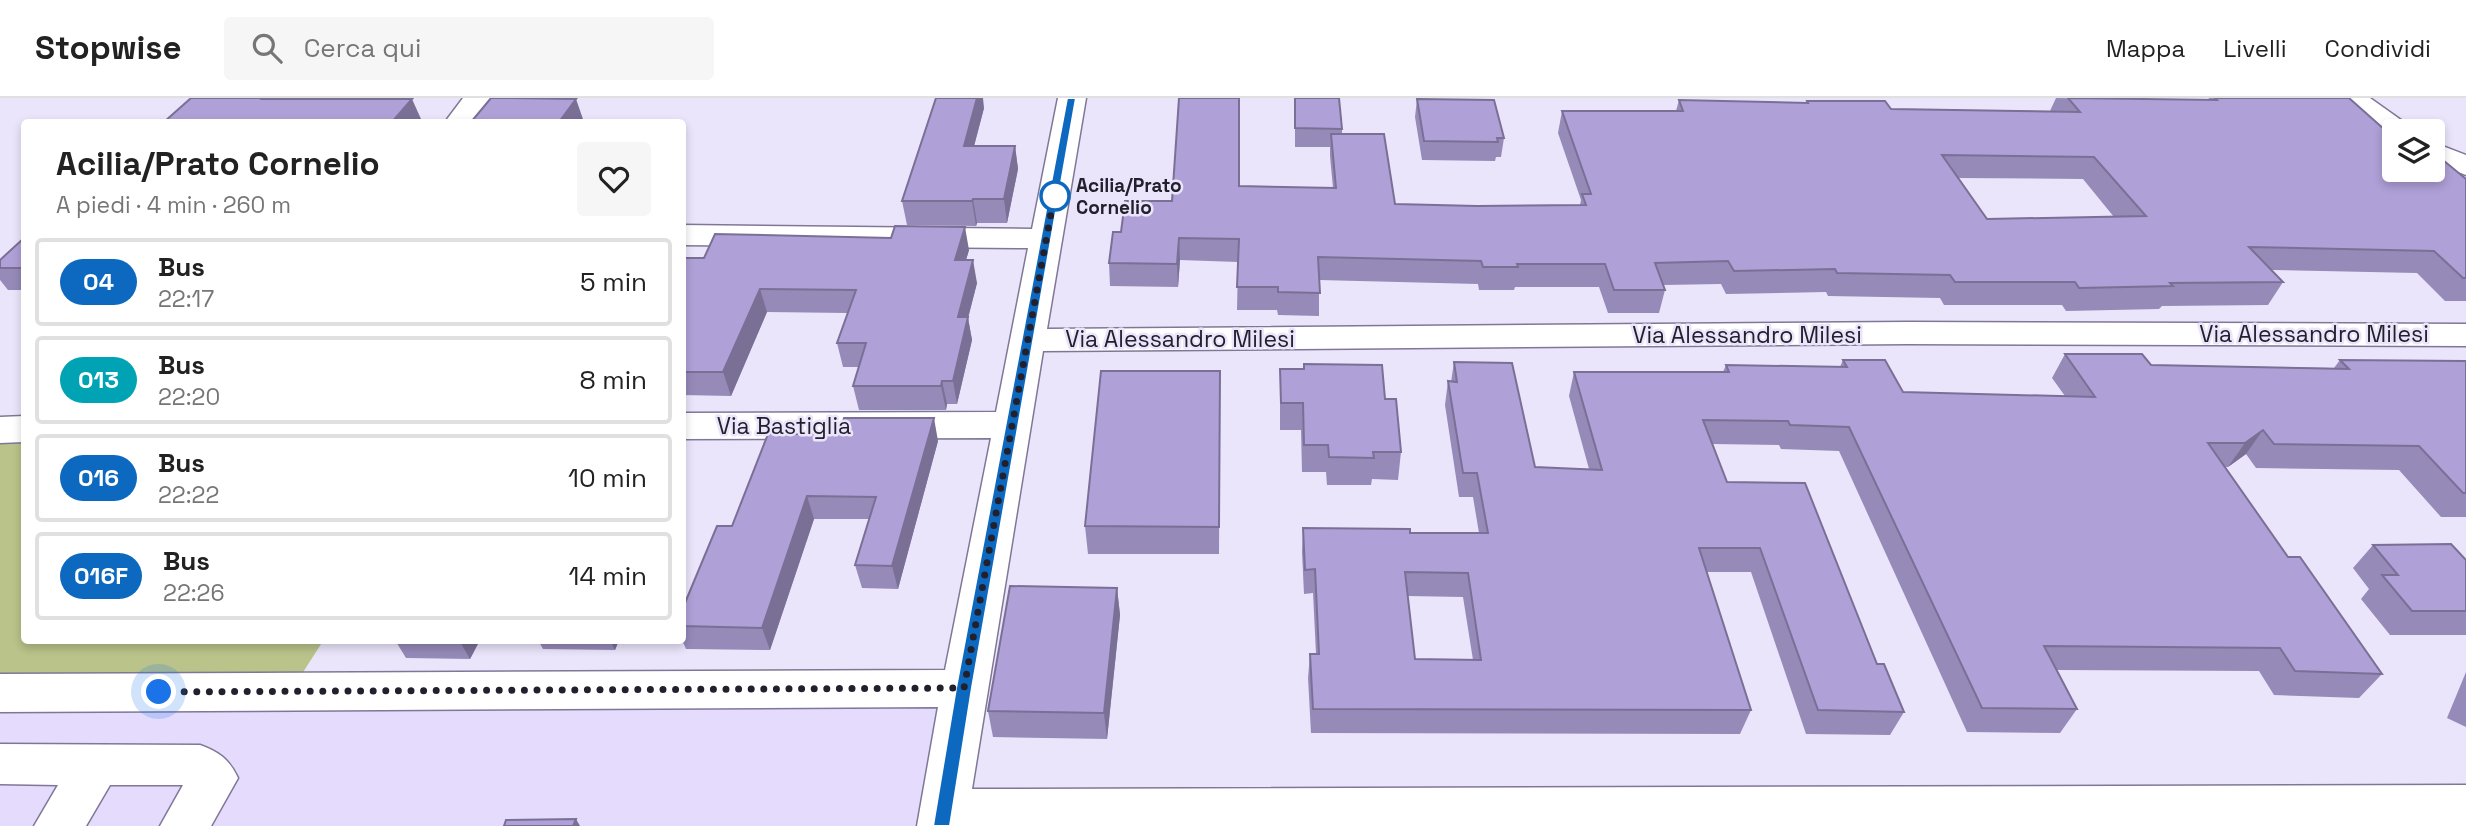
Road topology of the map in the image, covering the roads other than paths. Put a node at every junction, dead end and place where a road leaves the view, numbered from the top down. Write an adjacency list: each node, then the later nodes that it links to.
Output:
1 (478, 98): 4 (street)
2 (1072, 98): 9 (street)
3 (2352, 98): 5 (street)
4 (461, 119)
5 (2382, 120)
6 (2445, 157): 7 (street)
7 (2466, 166)
8 (686, 235): 9 (street)
9 (1047, 239): 11 (street)
10 (2466, 335): 11 (street, Via Alessandro Milesi)
11 (1028, 340): 12 (street)
12 (1012, 425): 13 (street, Via Bastiglia); 16 (street)
13 (686, 426)
14 (21, 429): 15 (street)
15 (0, 430)
16 (964, 688): 17 (street); 22 (street)
17 (0, 693)
18 (0, 764): 19 (street)
19 (97, 765): 23 (street); 24 (street)
20 (2466, 806): 21 (street)
21 (1840, 817): 22 (street)
22 (943, 818)
23 (59, 826)
24 (185, 826)

